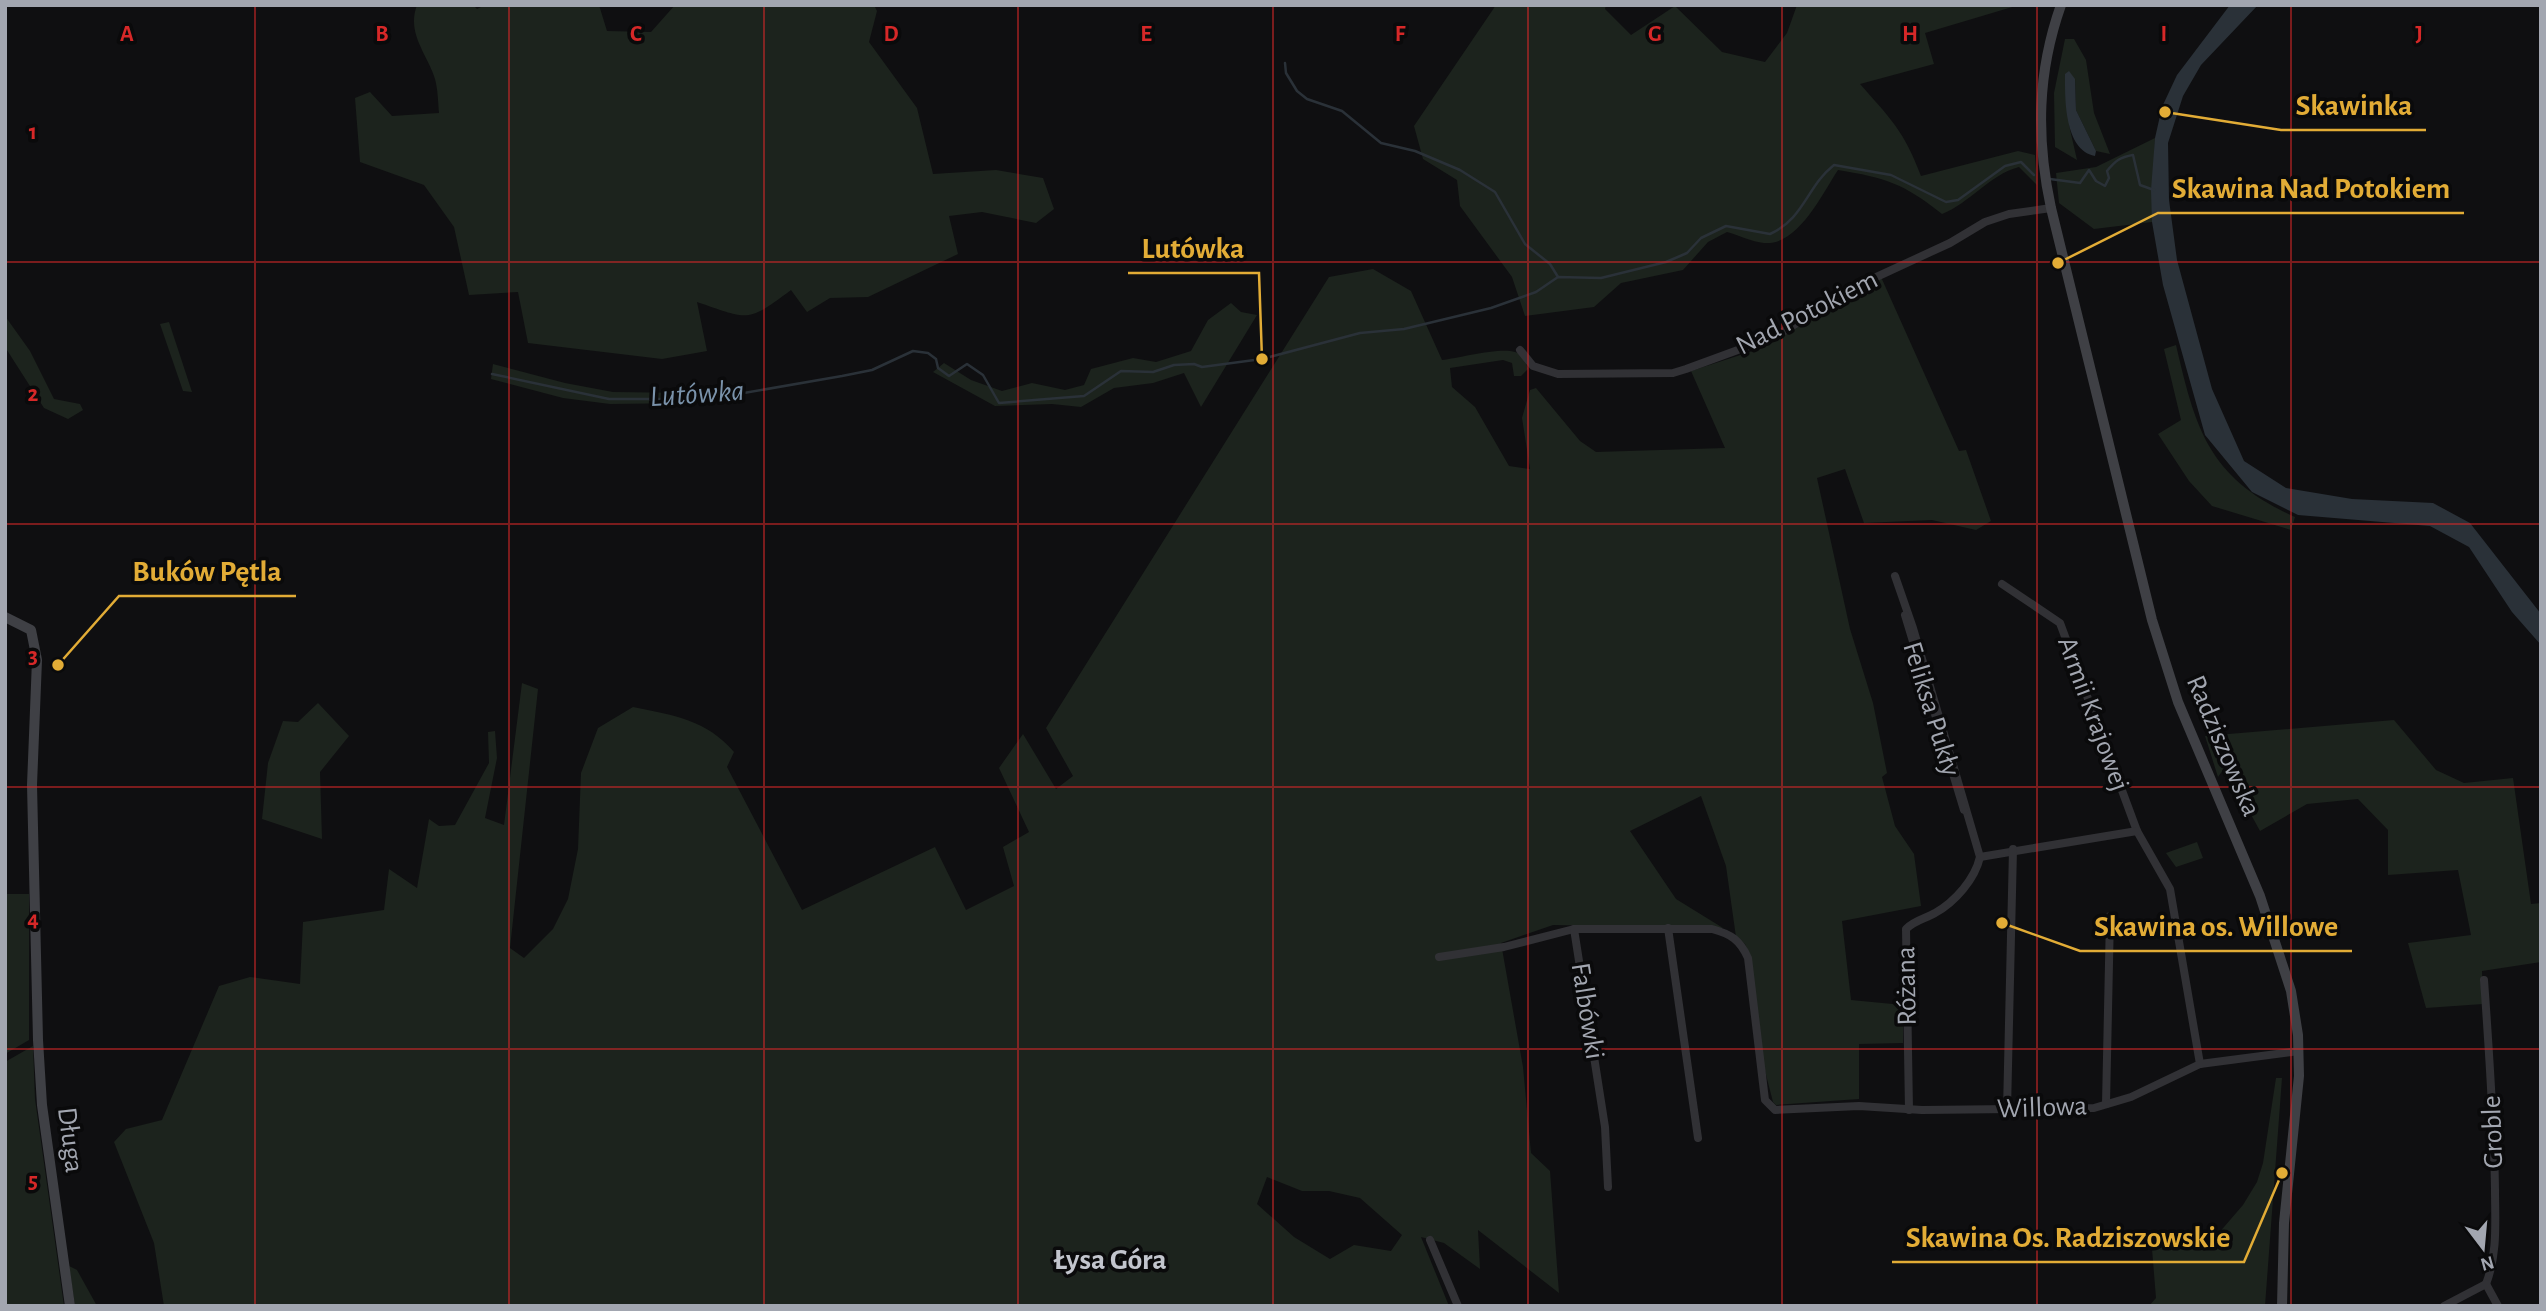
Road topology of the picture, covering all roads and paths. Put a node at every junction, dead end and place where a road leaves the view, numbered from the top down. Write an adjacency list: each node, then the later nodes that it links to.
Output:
1 (2061, 5): 2 (street, Radziszowska)
2 (2051, 208): 3 (street, Nad Potokiem); 15 (street, Radziszowska)
3 (1520, 349)
4 (1895, 576): 9 (street, Feliksa Pukły)
5 (2002, 584): 7 (street, Armii Krajowej)
6 (5, 617): 25 (street, Długa)
7 (2137, 831): 8 (street); 16 (street, Armii Krajowej)
8 (2013, 849): 9 (street); 20 (street)
9 (1980, 857): 19 (street, Różana)
10 (2110, 916): 17 (street)
11 (1668, 928): 12 (street, Falbówki); 18 (street, Falbówki); 21 (street)
12 (1574, 929): 13 (street); 22 (street, Falbówki)
13 (1439, 957)
14 (2484, 979): 24 (street, Groble)
15 (2299, 1051): 16 (street, Willowa); 27 (street, Radziszowska)
16 (2200, 1064): 17 (street, Willowa)
17 (2106, 1104): 20 (street, Willowa)
18 (1775, 1110): 19 (street, Willowa)
19 (1909, 1110): 20 (street, Willowa)
20 (2007, 1110)
21 (1698, 1138)
22 (1608, 1186)
23 (1430, 1240): 26 (street)
24 (2486, 1284): 28 (street); 29 (street)
25 (70, 1306)
26 (1458, 1306)
27 (2282, 1306)
28 (2444, 1306)
29 (2498, 1306)

